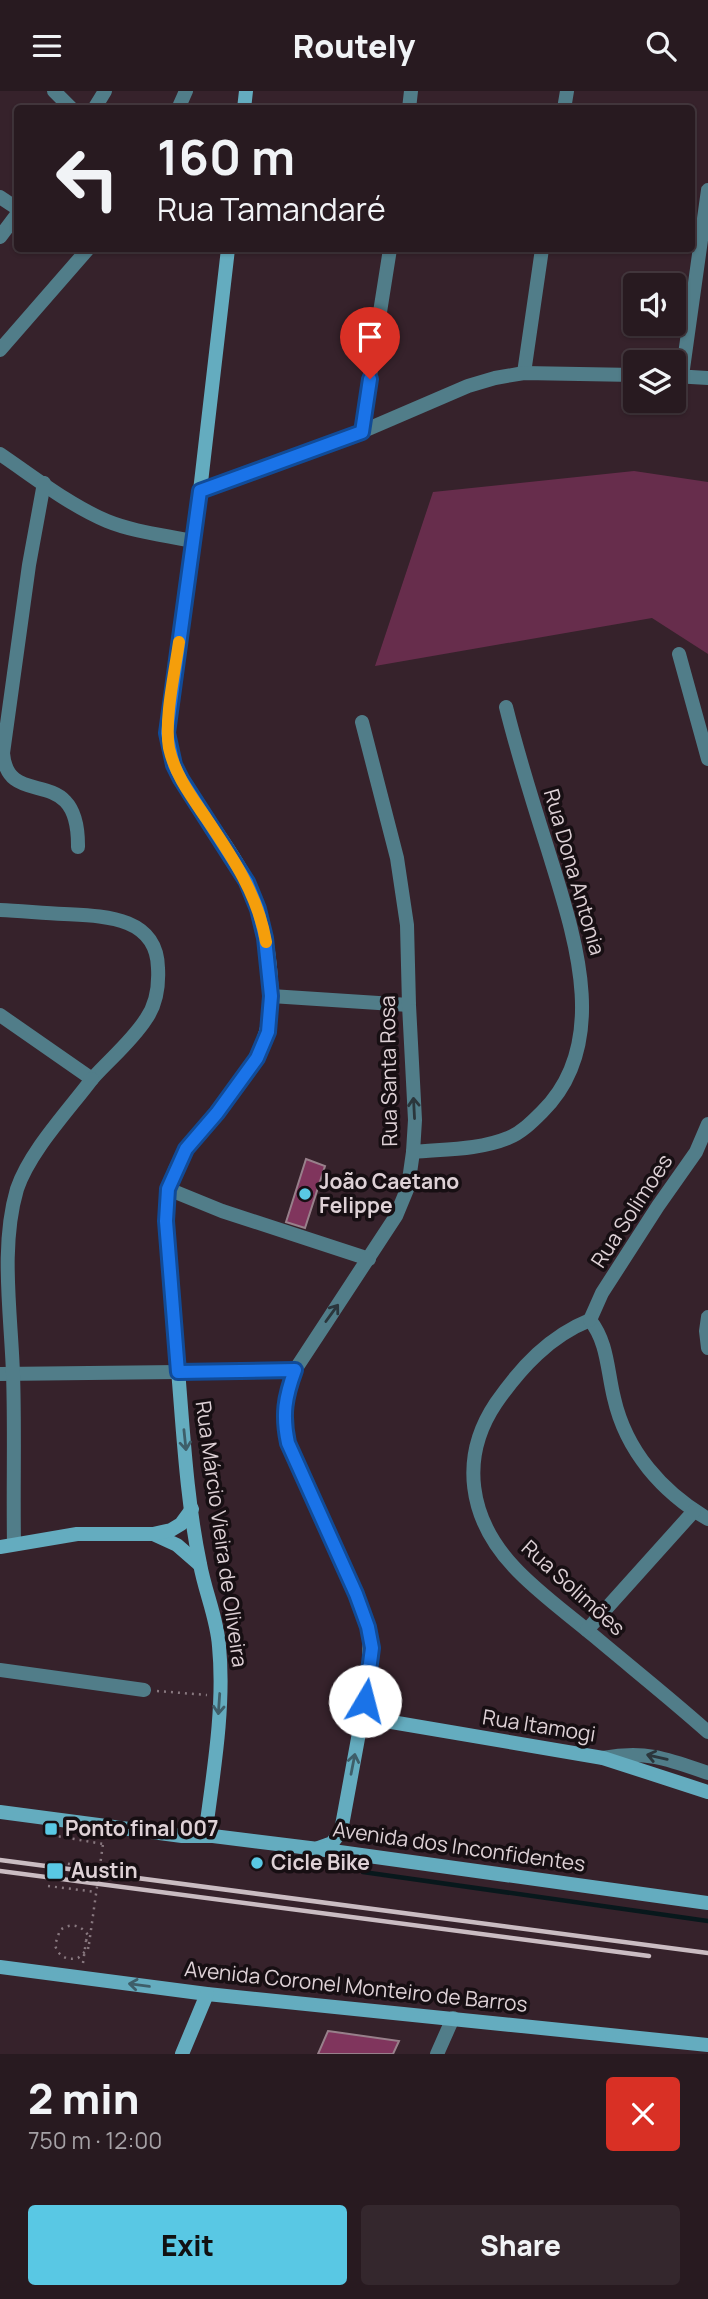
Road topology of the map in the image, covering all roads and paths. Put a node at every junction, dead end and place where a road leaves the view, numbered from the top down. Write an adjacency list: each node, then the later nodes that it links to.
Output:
1 (54, 91): 2 (street)
2 (68, 105)
3 (708, 190): 7 (street)
4 (0, 197): 5 (street)
5 (14, 208)
6 (14, 217): 8 (street)
7 (700, 232): 14 (street)
8 (0, 237)
9 (85, 252): 13 (street)
10 (228, 252): 22 (main road, Rua Márcio Vieira de Oliveira)
11 (390, 252): 19 (street)
12 (542, 252): 15 (street)
13 (0, 350)
14 (682, 350)
15 (524, 373): 16 (street); 19 (street)
16 (623, 375)
17 (686, 377): 18 (street)
18 (708, 378)
19 (362, 432): 22 (street)
20 (0, 454): 21 (street)
21 (44, 484): 23 (street); 28 (street)
22 (200, 491): 23 (main road, Rua Márcio Vieira de Oliveira)
23 (193, 541): 30 (main road, Rua Márcio Vieira de Oliveira)
24 (679, 655): 27 (street)
25 (506, 707): 35 (street, Rua Dona Antonia)
26 (362, 722): 31 (street, Rua Santa Rosa)
27 (708, 759)
28 (78, 847)
29 (0, 911): 33 (street)
30 (271, 996): 31 (street); 36 (main road, Rua Márcio Vieira de Oliveira)
31 (409, 1005): 35 (street, Rua Santa Rosa, one-way to 31)
32 (0, 1014): 33 (street)
33 (92, 1079): 43 (street)
34 (708, 1124): 39 (street, Rua Solimoes)
35 (414, 1151): 37 (street, Rua Santa Rosa)
36 (168, 1189): 37 (street); 42 (main road, Rua Márcio Vieira de Oliveira)
37 (369, 1259): 41 (street, Rua Santa Rosa, one-way to 37)
38 (708, 1317): 40 (street)
39 (590, 1320): 45 (street); 50 (street, Rua Solimões)
40 (708, 1347)
41 (295, 1370): 42 (main road); 55 (main road, Rua Santa Rosa)
42 (178, 1372): 43 (street); 44 (main road, Rua Márcio Vieira de Oliveira, one-way to 44)
43 (7, 1374): 48 (street)
44 (192, 1509): 47 (main road); 49 (main road, Rua Márcio Vieira de Oliveira)
45 (694, 1511): 46 (street); 50 (street)
46 (708, 1519)
47 (153, 1534): 48 (main road); 49 (main road)
48 (7, 1545)
49 (200, 1565): 54 (main road, Rua Márcio Vieira de Oliveira)
50 (587, 1630): 56 (street, Rua Solimões)
51 (0, 1670): 52 (street)
52 (144, 1690)
53 (171, 1692): 54 (path)
54 (219, 1696): 63 (main road, Rua Márcio Vieira de Oliveira, one-way to 63)
55 (362, 1717): 57 (main road, Rua Itamogi); 61 (main road, Rua Santa Rosa, one-way to 55)
56 (708, 1732)
57 (603, 1758): 58 (street, Rua Itamogi, one-way to 57); 59 (main road)
58 (708, 1773)
59 (708, 1792)
60 (0, 1812): 63 (main road, Avenida dos Inconfidentes)
61 (341, 1831): 64 (main road); 65 (main road)
62 (35, 1832): 67 (path, bridge)
63 (205, 1836): 64 (main road, Avenida dos Inconfidentes)
64 (317, 1849): 65 (main road, Avenida dos Inconfidentes)
65 (360, 1855): 70 (main road, Avenida dos Inconfidentes)
66 (54, 1862): 67 (path)
67 (100, 1868): 69 (path, bridge)
68 (48, 1886): 69 (path)
69 (96, 1892): 72 (path, bridge)
70 (708, 1903)
71 (0, 1967): 72 (main road, Avenida Coronel Monteiro de Barros)
72 (81, 1977): 73 (main road, Avenida Coronel Monteiro de Barros, one-way to 72)
73 (207, 1994): 74 (main road, Avenida Coronel Monteiro de Barros); 76 (main road)
74 (453, 2018): 75 (main road, Avenida Coronel Monteiro de Barros); 77 (street)
75 (708, 2045)
76 (182, 2054)
77 (437, 2054)

